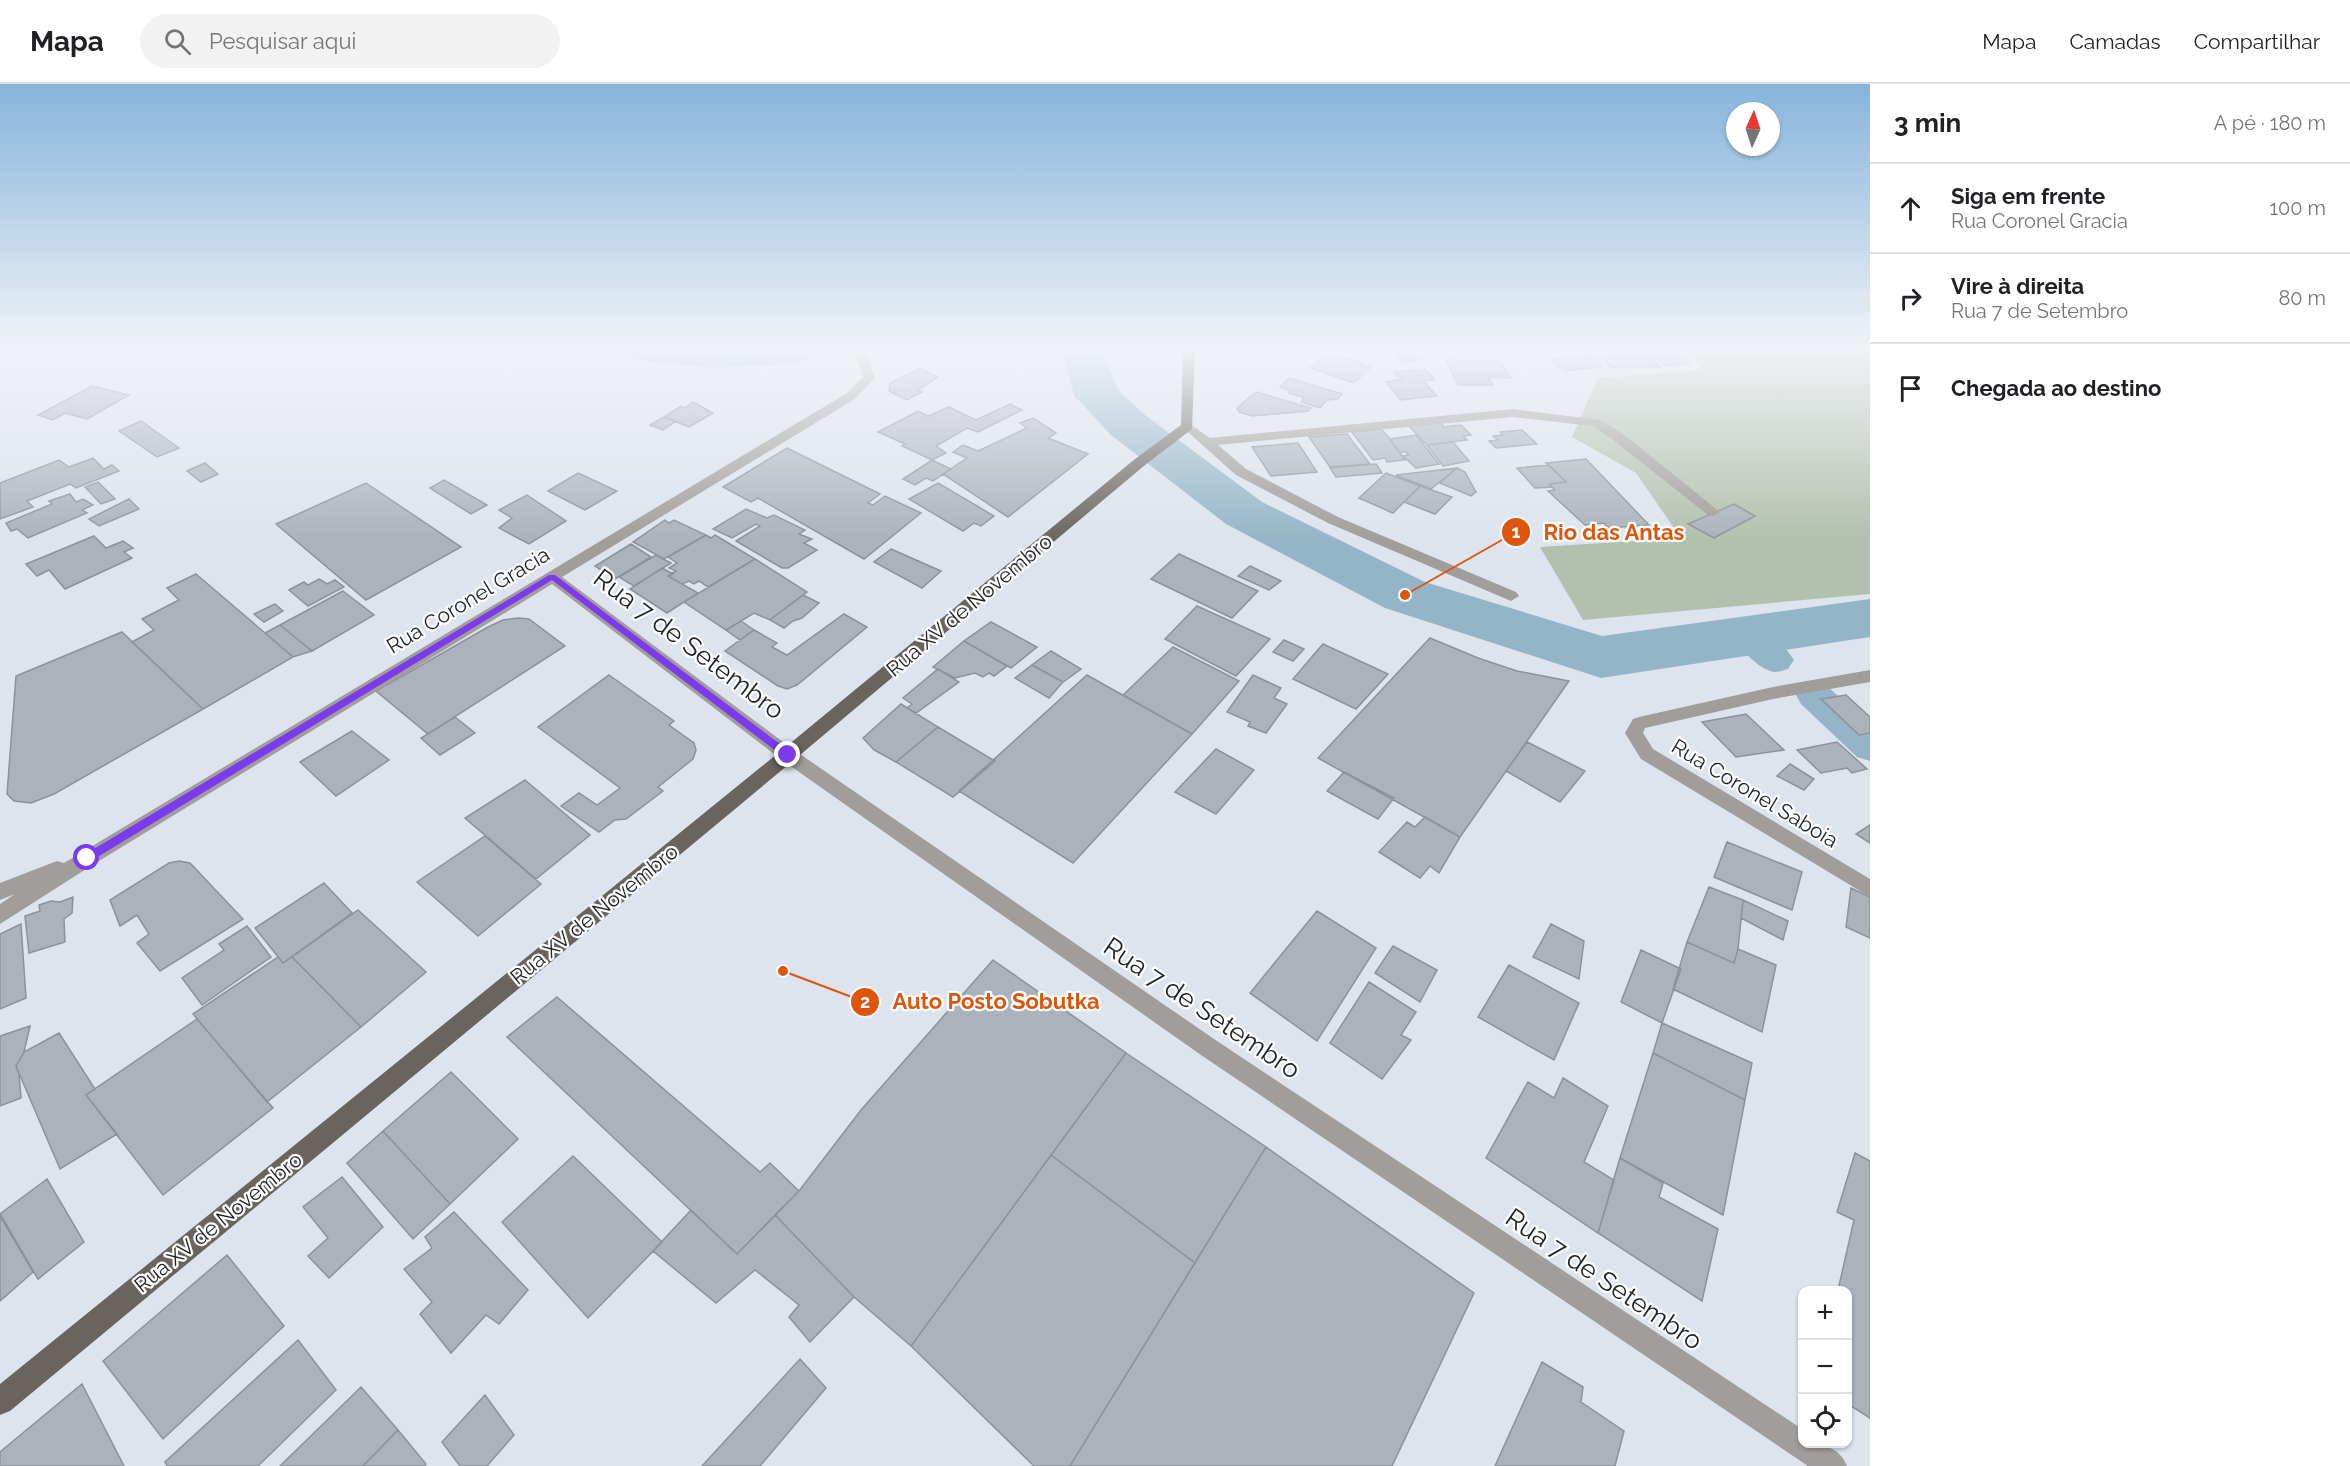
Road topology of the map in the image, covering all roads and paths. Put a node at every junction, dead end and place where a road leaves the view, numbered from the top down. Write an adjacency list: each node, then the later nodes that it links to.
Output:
1 (824, 412): 6 (street, Rua Coronel Gracia)
2 (1188, 412): 3 (main road)
3 (1187, 426): 4 (street); 9 (main road, Rua XV de Novembro)
4 (1207, 442): 5 (street); 7 (street)
5 (1713, 512)
6 (552, 577): 9 (street, Rua 7 de Setembro); 10 (street, Rua Coronel Gracia)
7 (1511, 596)
8 (1870, 676): 11 (street, Rua Coronel Saboia)
9 (788, 755): 14 (main road, Rua XV de Novembro); 15 (street, Rua 7 de Setembro)
10 (87, 858): 12 (street, Rua Coronel Gracia); 13 (street, Rua Coronel Gracia)
11 (1870, 889)
12 (0, 892)
13 (0, 915)
14 (0, 1401)
15 (1833, 1466)

